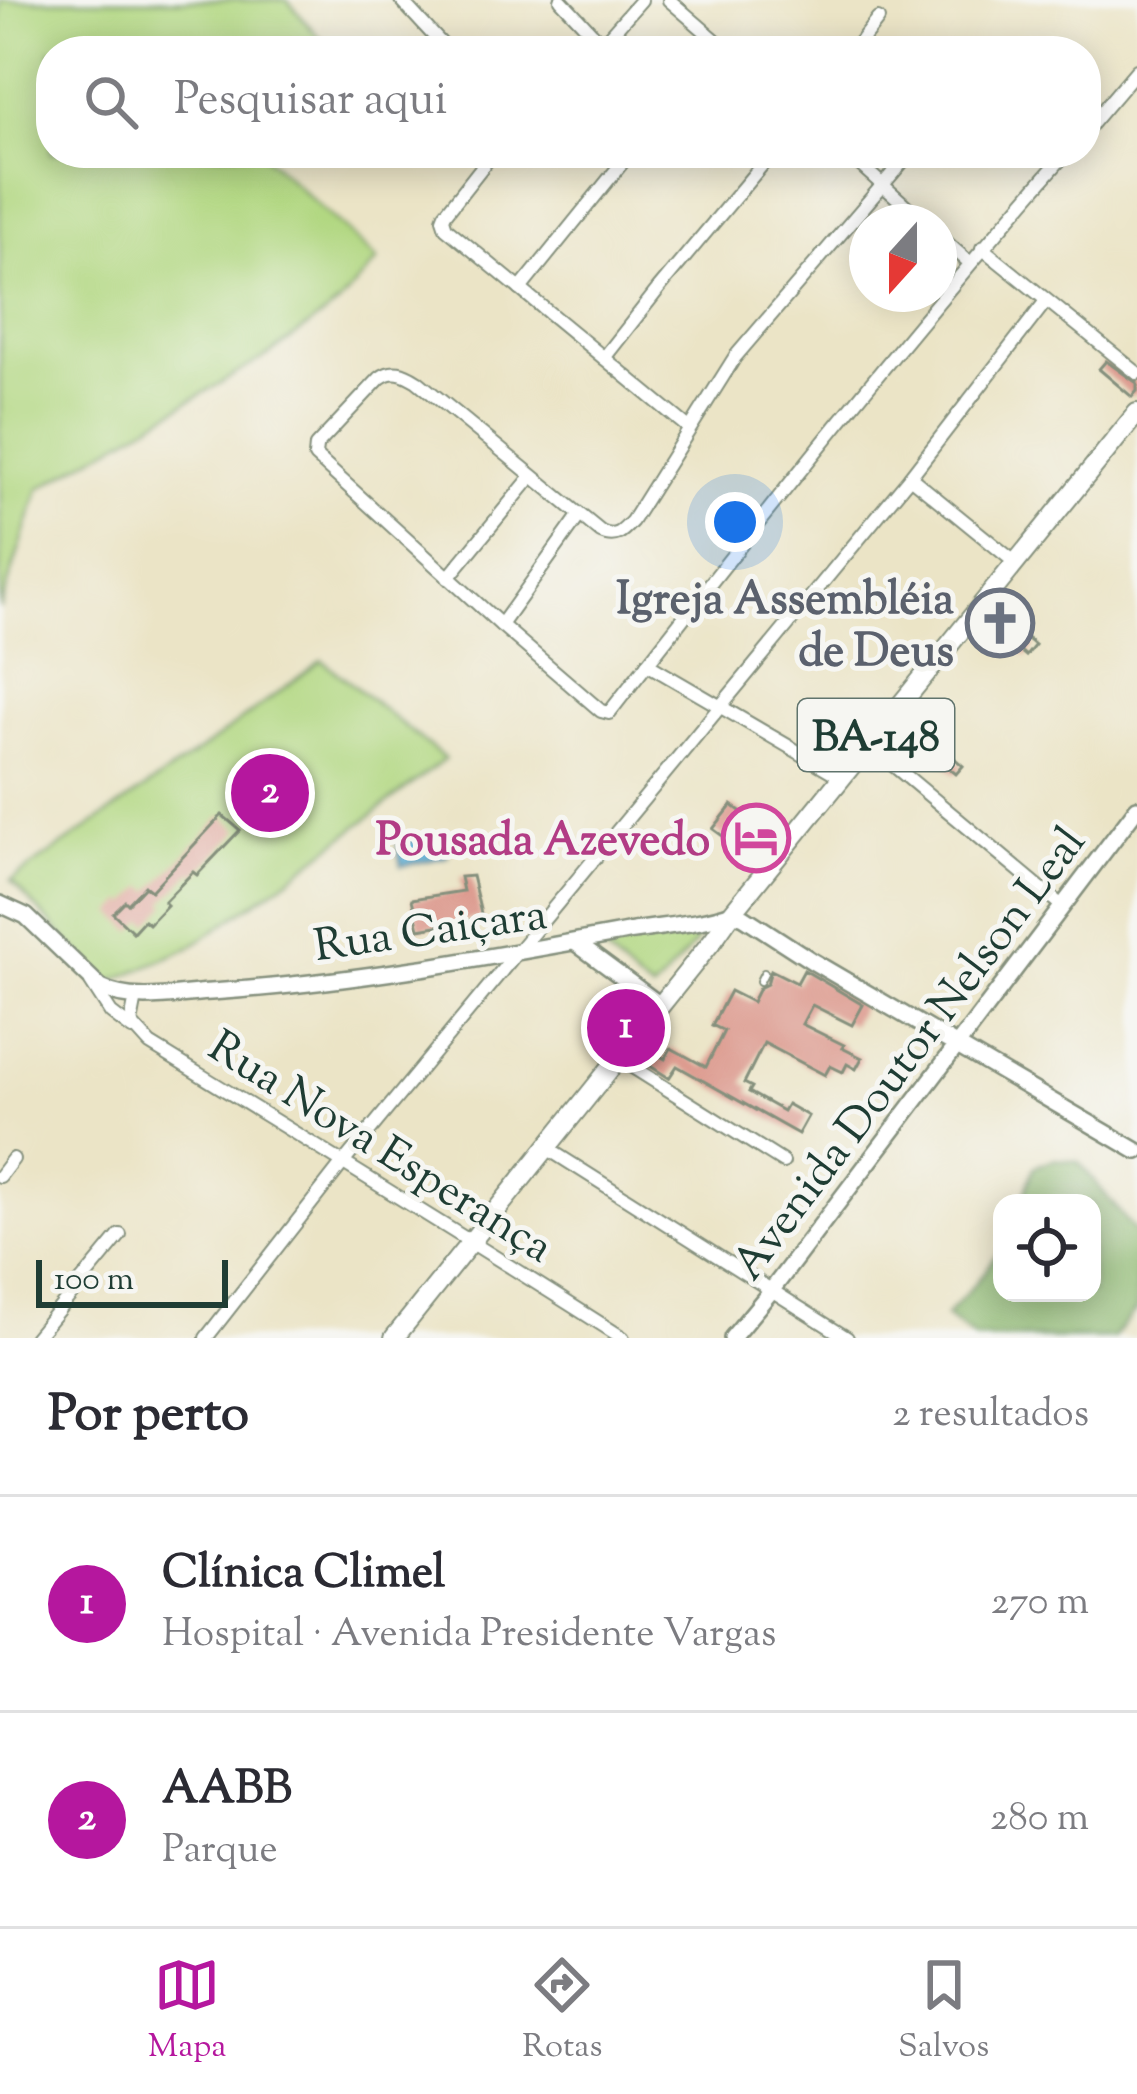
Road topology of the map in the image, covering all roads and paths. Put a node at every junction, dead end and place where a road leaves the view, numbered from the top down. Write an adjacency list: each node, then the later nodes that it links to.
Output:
1 (401, 0): 6 (street)
2 (562, 0): 7 (street)
3 (640, 0): 8 (street)
4 (669, 0): 9 (street)
5 (878, 19): 10 (street)
6 (434, 36)
7 (590, 36)
8 (609, 36)
9 (709, 36)
10 (865, 36)
11 (1137, 70): 12 (street)
12 (1101, 112)
13 (481, 168): 24 (street)
14 (618, 168): 24 (street)
15 (759, 168): 26 (street)
16 (864, 168): 19 (street)
17 (898, 168): 19 (street)
18 (1054, 168): 22 (street)
19 (884, 185): 20 (street); 29 (street)
20 (905, 204)
21 (957, 252): 23 (street)
22 (986, 252): 23 (street); 25 (street)
23 (970, 263): 36 (street)
24 (520, 289): 26 (street)
25 (1046, 301): 27 (street); 31 (street)
26 (604, 358): 29 (street)
27 (1137, 373)
28 (1137, 413): 33 (main road, BA-148)
29 (689, 428): 32 (street)
30 (532, 476): 32 (street); 34 (street); 34 (street)
31 (910, 478): 33 (street); 37 (street)
32 (580, 516): 35 (street)
33 (1017, 564): 38 (main road, BA-148)
34 (448, 578): 35 (street)
35 (501, 625): 36 (street)
36 (647, 664): 37 (street)
37 (722, 706): 39 (street); 45 (street)
38 (868, 746): 39 (main road, BA-148); 42 (street)
39 (844, 778): 43 (main road, BA-148)
40 (1137, 808): 42 (street, Avenida Doutor Nelson Leal)
41 (0, 904): 46 (street)
42 (1064, 908): 50 (street, Avenida Doutor Nelson Leal)
43 (732, 914): 44 (street, Rua Caiçara); 48 (main road, BA-148); 50 (street)
44 (576, 944): 45 (street, Rua Caiçara); 48 (street)
45 (518, 952): 47 (street, Rua Caiçara); 56 (street)
46 (89, 978): 47 (street); 49 (street, Rua Nova Esperança)
47 (136, 997): 49 (street)
48 (660, 1005): 51 (main road, BA-148)
49 (138, 1033): 56 (street, Rua Nova Esperança)
50 (957, 1045): 53 (street); 60 (street, Avenida Doutor Nelson Leal)
51 (618, 1058): 52 (main road, BA-148); 55 (street)
52 (545, 1147): 59 (main road, BA-148); 60 (street)
53 (1137, 1151)
54 (13, 1160): 57 (street)
55 (784, 1162)
56 (341, 1164): 59 (street, Rua Nova Esperança); 63 (street)
57 (0, 1176)
58 (120, 1235): 62 (street)
59 (470, 1241): 61 (main road, BA-148); 64 (street, Rua Nova Esperança)
60 (771, 1291): 65 (street, Avenida Doutor Nelson Leal); 66 (street)
61 (403, 1335)
62 (35, 1338)
63 (206, 1338)
64 (623, 1338)
65 (732, 1338)
66 (847, 1338)

